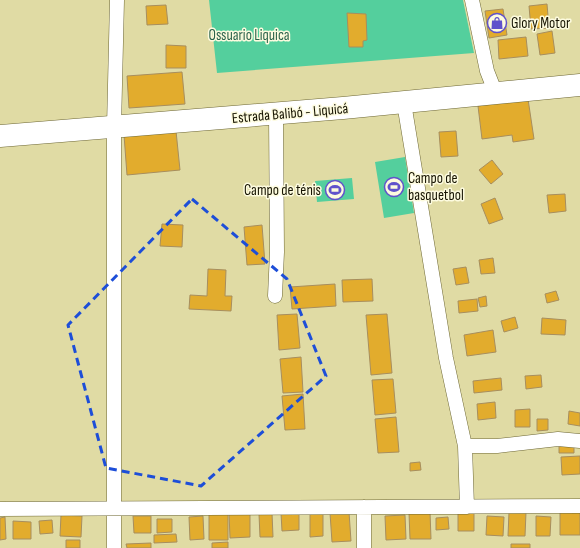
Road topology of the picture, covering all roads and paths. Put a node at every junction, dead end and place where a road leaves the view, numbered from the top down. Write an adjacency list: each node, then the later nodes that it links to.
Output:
1 (117, 0): 7 (street)
2 (472, 0): 4 (street)
3 (580, 85): 4 (main road, Estrada Balibó - Liquicá)
4 (496, 94): 5 (main road, Estrada Balibó - Liquicá)
5 (404, 102): 6 (main road, Estrada Balibó - Liquicá); 11 (street)
6 (276, 114): 7 (main road, Estrada Balibó - Liquicá); 9 (street)
7 (114, 127): 8 (main road, Estrada Balibó - Liquicá); 16 (street)
8 (0, 136)
9 (275, 296)
10 (580, 441): 11 (street)
11 (465, 446): 14 (street)
12 (580, 506): 14 (street)
13 (364, 507): 14 (street); 16 (street); 18 (street)
14 (467, 507)
15 (0, 509): 16 (street)
16 (113, 509): 17 (street)
17 (114, 548)
18 (364, 548)

